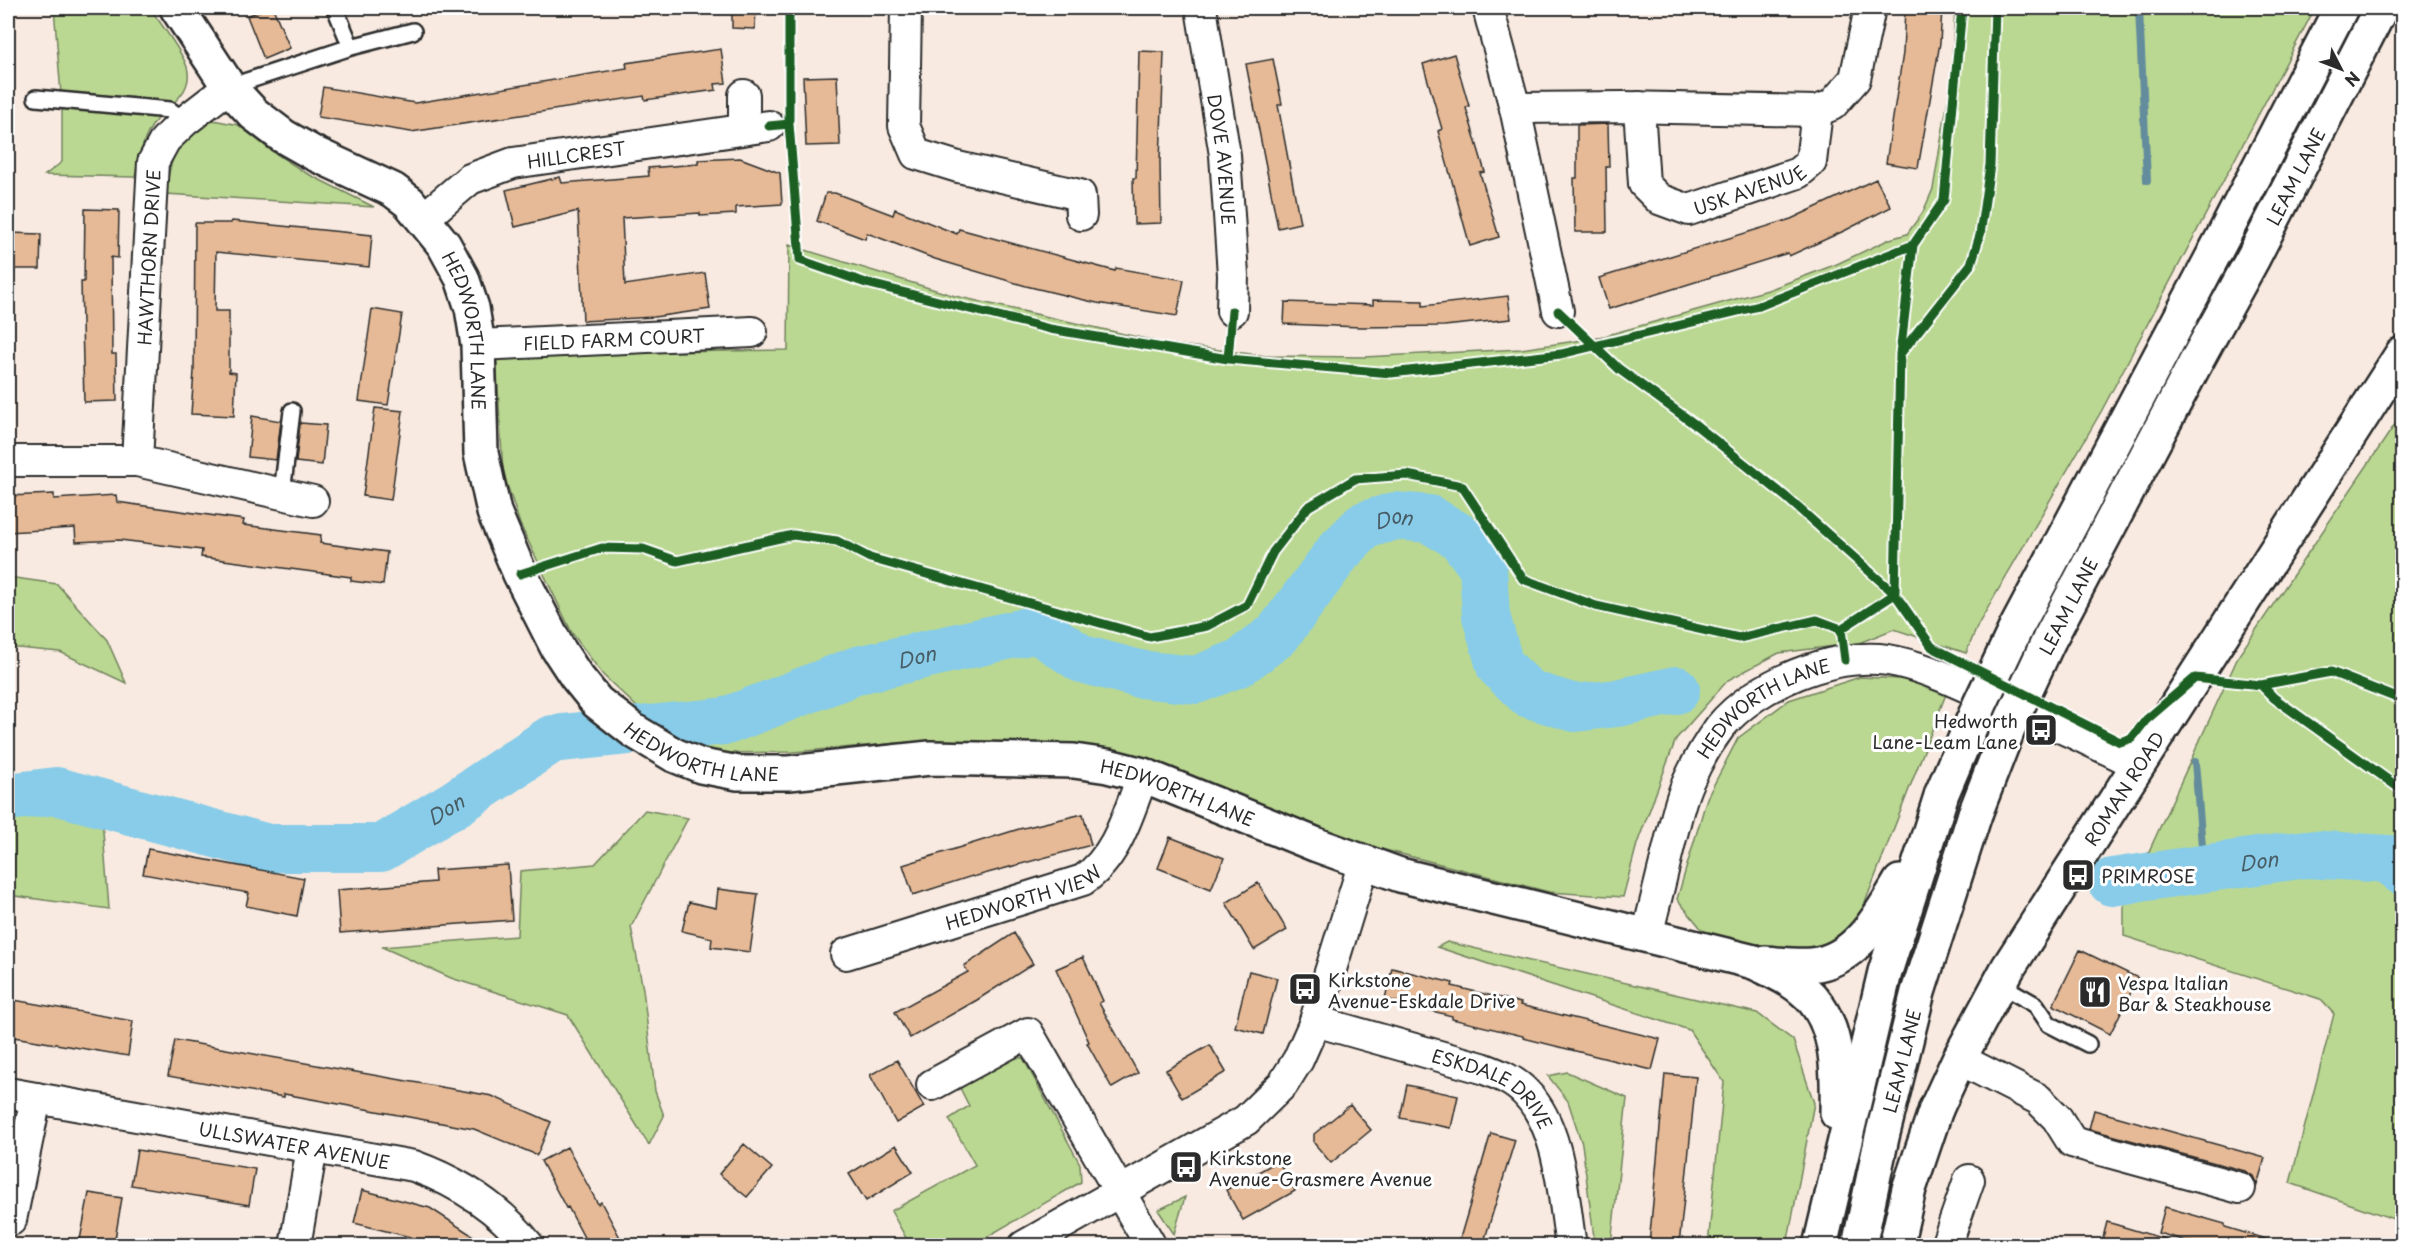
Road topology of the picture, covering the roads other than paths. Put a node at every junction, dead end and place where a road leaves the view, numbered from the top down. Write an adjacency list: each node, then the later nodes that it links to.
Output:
1 (177, 8): 11 (main road, HEDWORTH LANE)
2 (335, 8): 10 (lane)
3 (906, 8): 18 (street)
4 (1201, 8): 21 (street, DOVE AVENUE)
5 (1488, 8): 15 (street)
6 (1870, 8): 16 (street)
7 (2341, 8): 32 (main road, LEAM LANE, bridge)
8 (2381, 8): 55 (main road, LEAM LANE, bridge)
9 (413, 31): 10 (lane)
10 (351, 47): 11 (lane)
11 (229, 87): 17 (street, HAWTHORN DRIVE); 19 (main road, HEDWORTH LANE)
12 (744, 95): 19 (street, HILLCREST)
13 (36, 98): 17 (lane)
14 (1639, 107): 15 (street); 16 (street); 16 (street, USK AVENUE)
15 (1515, 108): 20 (street)
16 (1817, 111)
17 (185, 121): 27 (street, HAWTHORN DRIVE)
18 (1081, 215)
19 (423, 218): 23 (main road, HEDWORTH LANE)
20 (1559, 310)
21 (1232, 311)
22 (752, 332): 23 (street, FIELD FARM COURT)
23 (478, 345): 31 (main road, HEDWORTH LANE)
24 (2403, 354): 30 (main road, ROMAN ROAD)
25 (292, 411): 28 (lane)
26 (8, 461): 27 (street)
27 (137, 461): 28 (street)
28 (282, 493): 29 (street)
29 (313, 501)
30 (2139, 765): 34 (street, HEDWORTH LANE); 37 (main road, ROMAN ROAD)
31 (1143, 775): 33 (main road, HEDWORTH LANE); 35 (street, HEDWORTH VIEW)
32 (1928, 836): 36 (main road); 44 (main road, LEAM LANE)
33 (1364, 862): 34 (main road, HEDWORTH LANE); 38 (street)
34 (1647, 936): 36 (main road, HEDWORTH LANE)
35 (846, 954)
36 (1754, 962): 44 (main road)
37 (1999, 984): 39 (lane); 40 (main road, ROMAN ROAD)
38 (1315, 1021): 47 (street); 53 (street, ESKDALE DRIVE)
39 (2088, 1044)
40 (1959, 1059): 46 (street); 56 (main road, ROMAN ROAD)
41 (932, 1085): 47 (street)
42 (22, 1095): 43 (street, ULLSWATER AVENUE); 48 (street, ULLSWATER AVENUE)
43 (312, 1148): 49 (street); 50 (street, ULLSWATER AVENUE)
44 (1836, 1173): 54 (main road, LEAM LANE)
45 (1970, 1180): 57 (street)
46 (2240, 1188)
47 (1120, 1191): 51 (street); 52 (street)
48 (10, 1220)
49 (295, 1245)
50 (529, 1245)
51 (1024, 1245)
52 (1151, 1245)
53 (1570, 1245)
54 (1820, 1245)
55 (1859, 1245)
56 (1896, 1245)
57 (1946, 1245)

